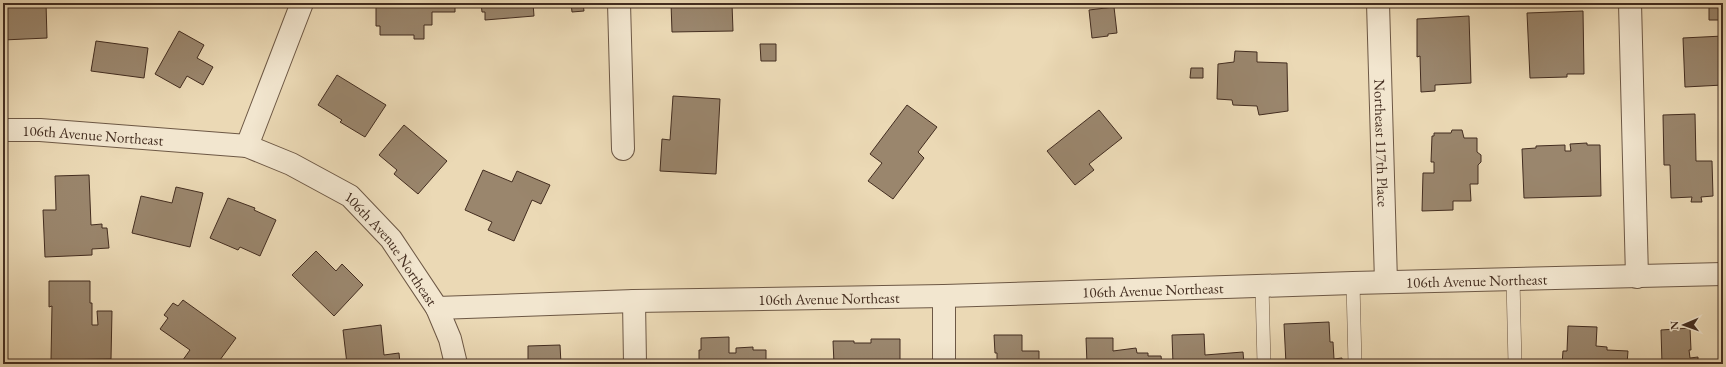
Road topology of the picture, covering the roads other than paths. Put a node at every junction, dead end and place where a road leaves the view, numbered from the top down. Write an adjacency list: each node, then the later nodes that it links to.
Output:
1 (302, 3): 6 (street)
2 (620, 3): 7 (street)
3 (1378, 3): 11 (street, Northeast 117th Place)
4 (1630, 3): 9 (street)
5 (3, 130): 6 (street, 106th Avenue Northeast)
6 (247, 146): 16 (street, 106th Avenue Northeast)
7 (622, 149)
8 (1723, 274): 9 (street, 106th Avenue Northeast)
9 (1637, 277): 10 (street, 106th Avenue Northeast)
10 (1513, 280): 11 (street, 106th Avenue Northeast); 22 (lane)
11 (1386, 282): 12 (street, 106th Avenue Northeast)
12 (1353, 283): 13 (street, 106th Avenue Northeast); 21 (lane)
13 (1262, 286): 14 (street, 106th Avenue Northeast); 20 (lane)
14 (944, 296): 15 (street, 106th Avenue Northeast); 19 (street)
15 (634, 301): 16 (street, 106th Avenue Northeast); 18 (street)
16 (437, 308): 17 (street)
17 (456, 364)
18 (635, 364)
19 (944, 364)
20 (1264, 364)
21 (1355, 364)
22 (1515, 364)

